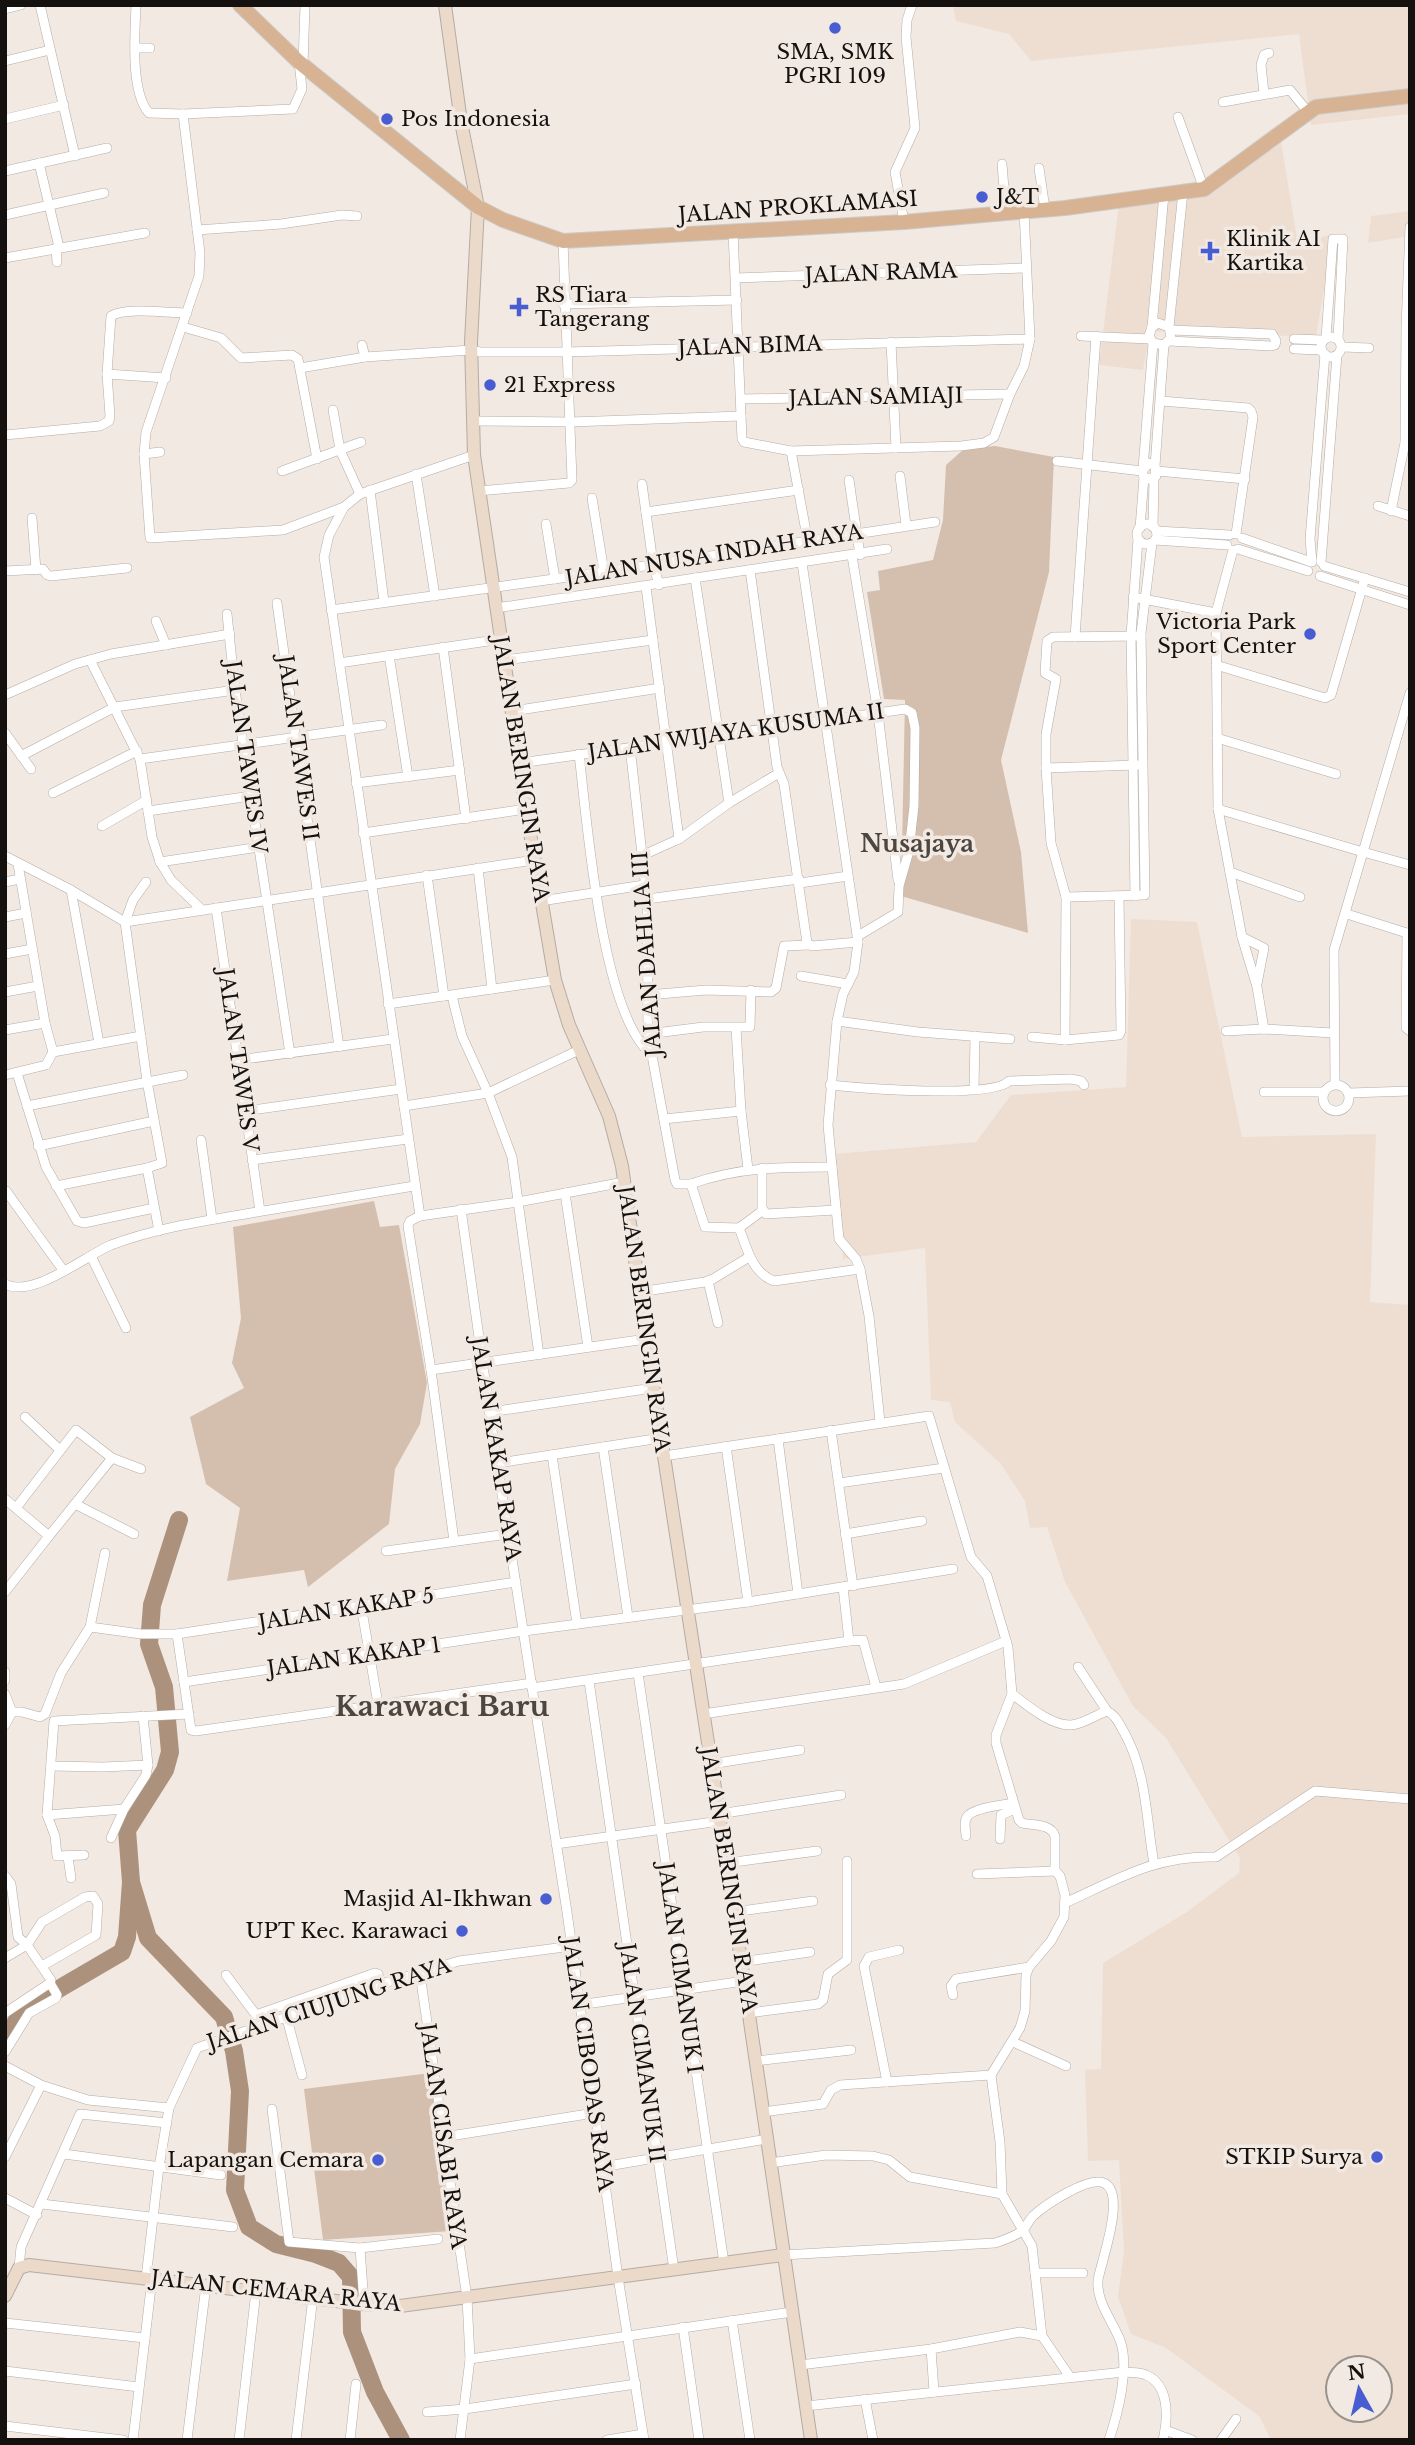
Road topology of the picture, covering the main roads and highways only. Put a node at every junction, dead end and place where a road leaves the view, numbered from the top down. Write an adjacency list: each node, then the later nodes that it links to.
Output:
1 (240, 5): 2 (main road, JALAN PROKLAMASI)
2 (1410, 96)

